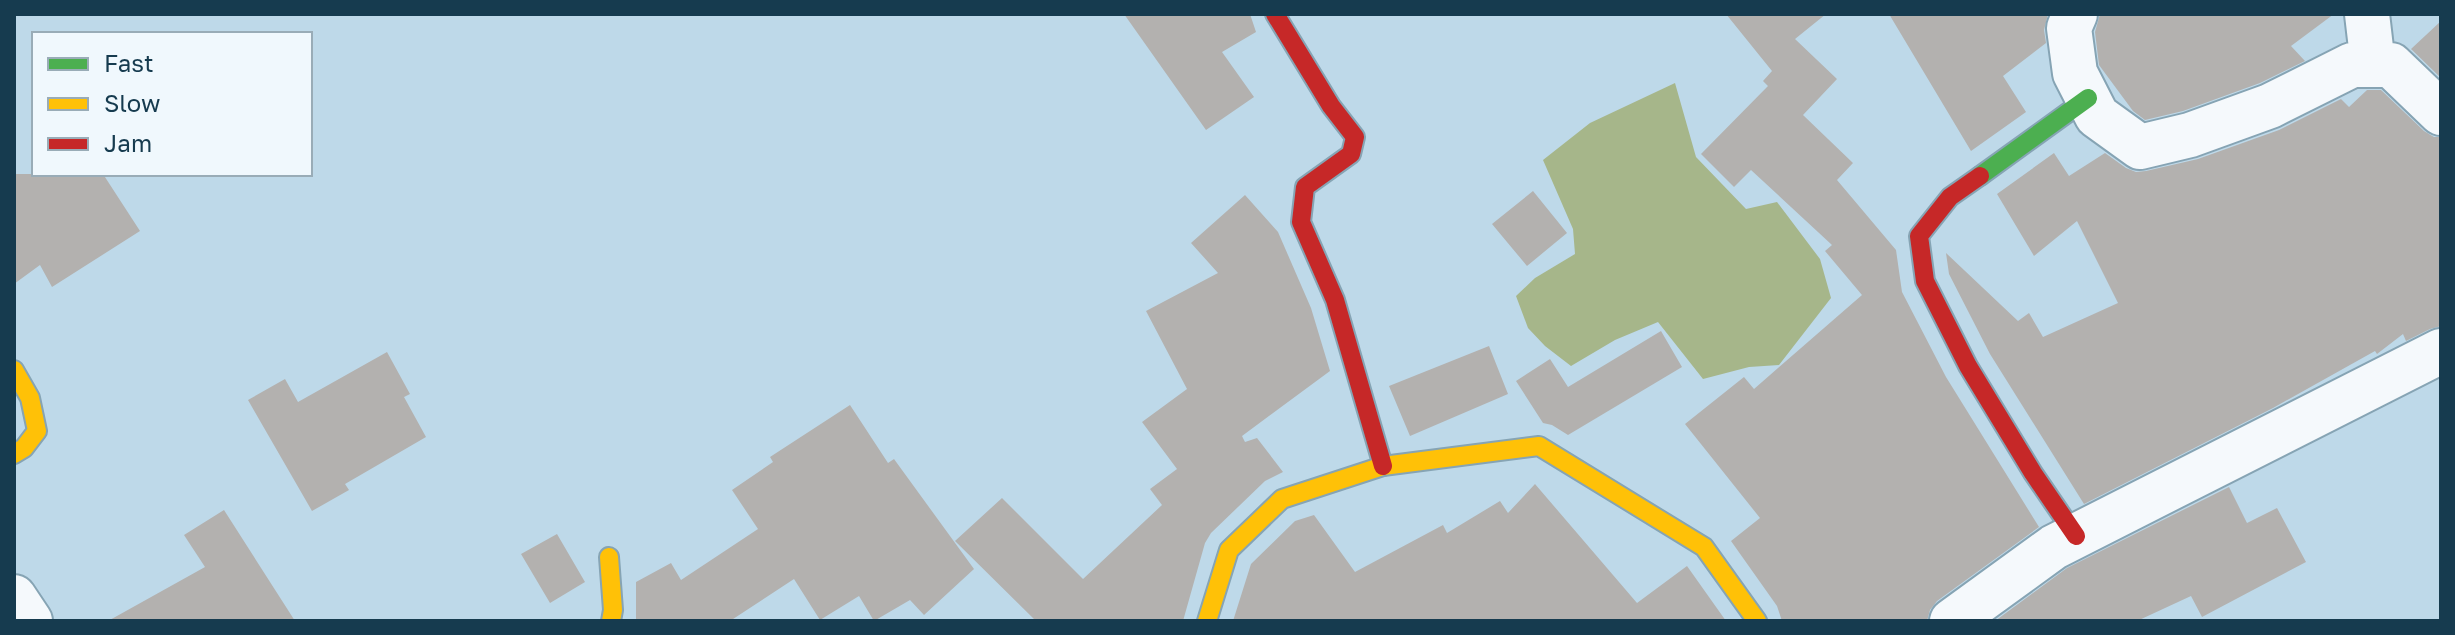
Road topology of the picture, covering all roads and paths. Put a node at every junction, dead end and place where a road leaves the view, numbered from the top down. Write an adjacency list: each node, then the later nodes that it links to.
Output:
1 (1275, 14): 10 (street)
2 (2075, 14): 5 (street)
3 (2367, 14): 4 (street)
4 (2373, 65): 5 (street); 6 (street)
5 (2088, 98): 11 (street)
6 (2441, 113)
7 (2441, 351): 11 (street)
8 (14, 370): 9 (street)
9 (14, 454)
10 (1383, 466): 16 (street); 17 (street)
11 (2076, 536): 18 (street)
12 (609, 557): 15 (street)
13 (14, 597): 14 (street)
14 (30, 621)
15 (611, 621)
16 (1207, 621)
17 (1757, 621)
18 (1952, 621)

